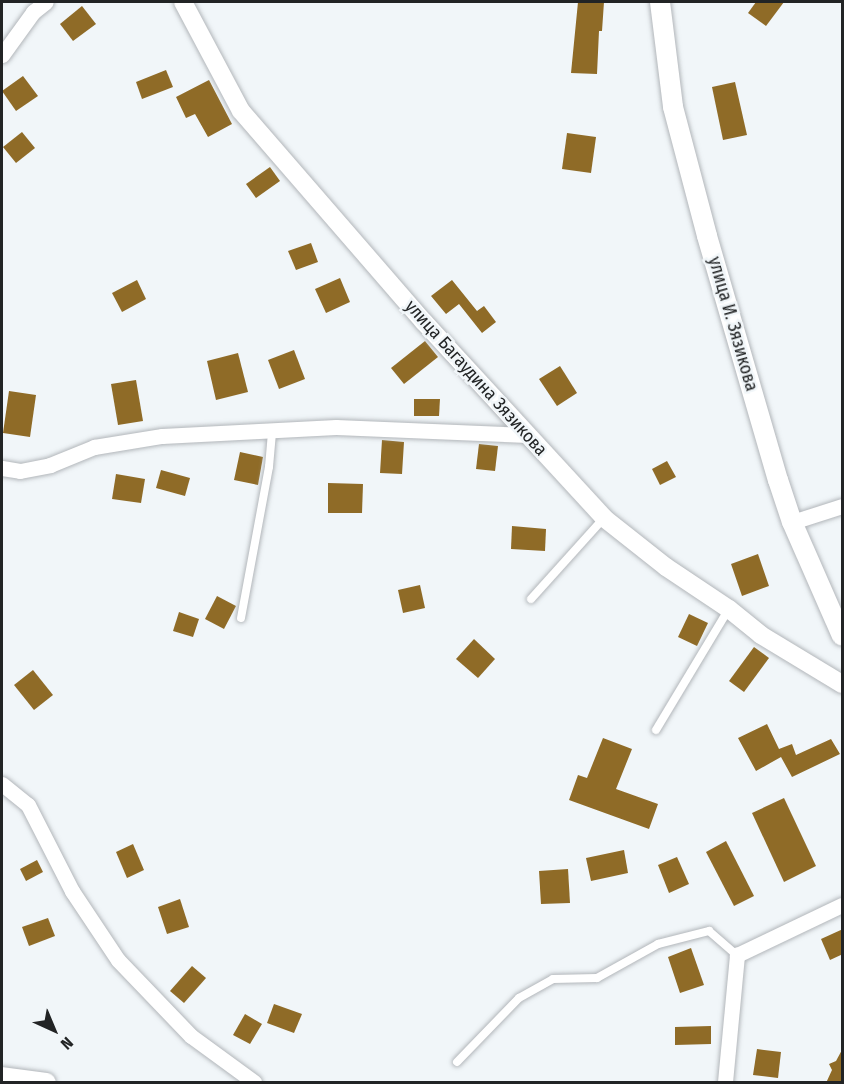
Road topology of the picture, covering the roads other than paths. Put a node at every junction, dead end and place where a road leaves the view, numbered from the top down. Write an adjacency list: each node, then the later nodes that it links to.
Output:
1 (46, 2): 4 (street)
2 (183, 2): 6 (street, улица Багаудина Зязикова)
3 (660, 2): 10 (main road, улица И. Зязикова)
4 (2, 56)
5 (272, 430): 6 (street); 7 (street); 13 (lane)
6 (528, 435): 9 (street, улица Багаудина Зязикова)
7 (2, 468)
8 (843, 506): 10 (street)
9 (604, 518): 11 (lane); 12 (street, улица Багаудина Зязикова)
10 (792, 522): 14 (main road, улица И. Зязикова)
11 (531, 598)
12 (729, 609): 15 (street, улица Багаудина Зязикова); 16 (lane)
13 (241, 618)
14 (843, 636)
15 (843, 684)
16 (656, 730)
17 (2, 784): 23 (street)
18 (843, 905): 19 (street)
19 (737, 955): 20 (lane); 24 (street)
20 (457, 1062)
21 (2, 1076): 22 (street)
22 (47, 1083)
23 (254, 1083)
24 (725, 1083)

